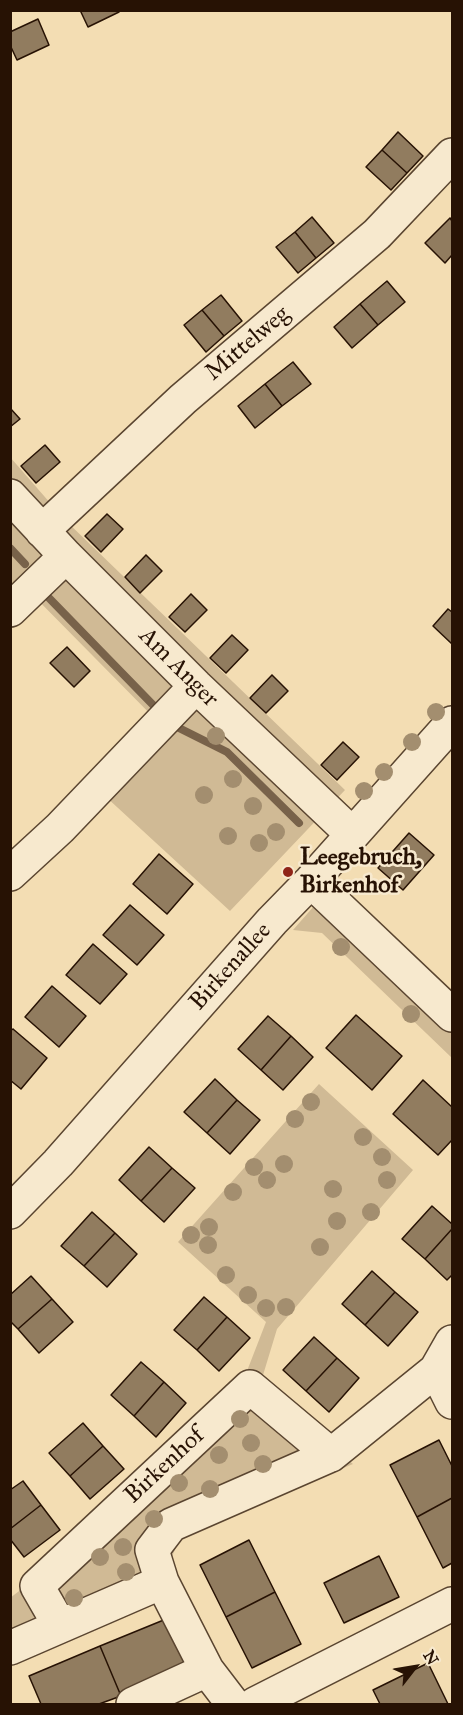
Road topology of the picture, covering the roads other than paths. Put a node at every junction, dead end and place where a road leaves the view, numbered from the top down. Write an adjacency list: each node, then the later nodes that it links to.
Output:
1 (453, 155): 3 (street, Mittelweg)
2 (10, 496): 3 (street, Am Anger)
3 (42, 531): 4 (street, Am Anger)
4 (66, 556): 5 (street); 6 (street, Am Anger)
5 (10, 610)
6 (196, 686): 8 (street, Am Anger); 9 (street)
7 (453, 723): 8 (street, Birkenallee)
8 (352, 834): 10 (street, Birkenallee)
9 (10, 874)
10 (311, 881): 11 (street); 12 (street, Birkenallee)
11 (453, 1016)
12 (10, 1212)
13 (453, 1342): 14 (street, Birkenhof)
14 (436, 1370): 15 (street); 16 (street, Birkenhof)
15 (453, 1402)
16 (331, 1455): 17 (street, Birkenhof); 19 (street, Birkenhof)
17 (162, 1582): 19 (street); 21 (street, Birkenhof)
18 (453, 1604): 24 (street)
19 (60, 1626): 20 (street)
20 (10, 1648)
21 (207, 1670): 22 (street); 23 (street, Birkenhof)
22 (133, 1704)
23 (233, 1704)
24 (255, 1704)

